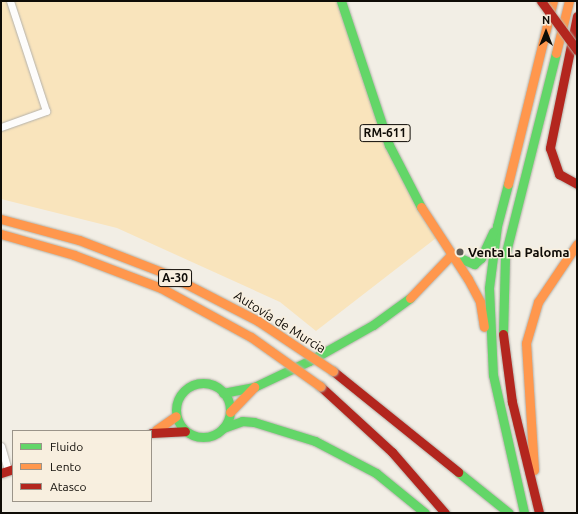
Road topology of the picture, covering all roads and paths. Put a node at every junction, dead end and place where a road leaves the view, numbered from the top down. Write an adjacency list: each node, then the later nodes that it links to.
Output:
1 (10, 1): 8 (street)
2 (341, 1): 14 (main road, RM-611)
3 (541, 1): 7 (main road, bridge)
4 (553, 1): 11 (main road)
5 (569, 1): 26 (main road)
6 (577, 16): 9 (main road)
7 (577, 50)
8 (1, 127)
9 (577, 184)
10 (1, 219): 29 (main road, Autovía de Murcia / A-30, bridge)
11 (497, 226): 14 (main road); 15 (main road)
12 (1, 234): 28 (main road, A-30, bridge)
13 (577, 244): 26 (main road)
14 (452, 254): 15 (main road, RM-611); 16 (main road)
15 (493, 375): 30 (main road)
16 (254, 387): 17 (main road); 18 (main road)
17 (223, 393): 18 (main road); 19 (main road)
18 (230, 412): 20 (main road)
19 (176, 416): 21 (main road); 22 (main road)
20 (223, 428): 22 (main road); 27 (main road)
21 (152, 431)
22 (185, 431): 23 (main road)
23 (152, 432)
24 (1, 446): 25 (street)
25 (7, 471)
26 (536, 501): 31 (main road)
27 (425, 513)
28 (445, 513)
29 (508, 513)
30 (524, 513)
31 (539, 513)

